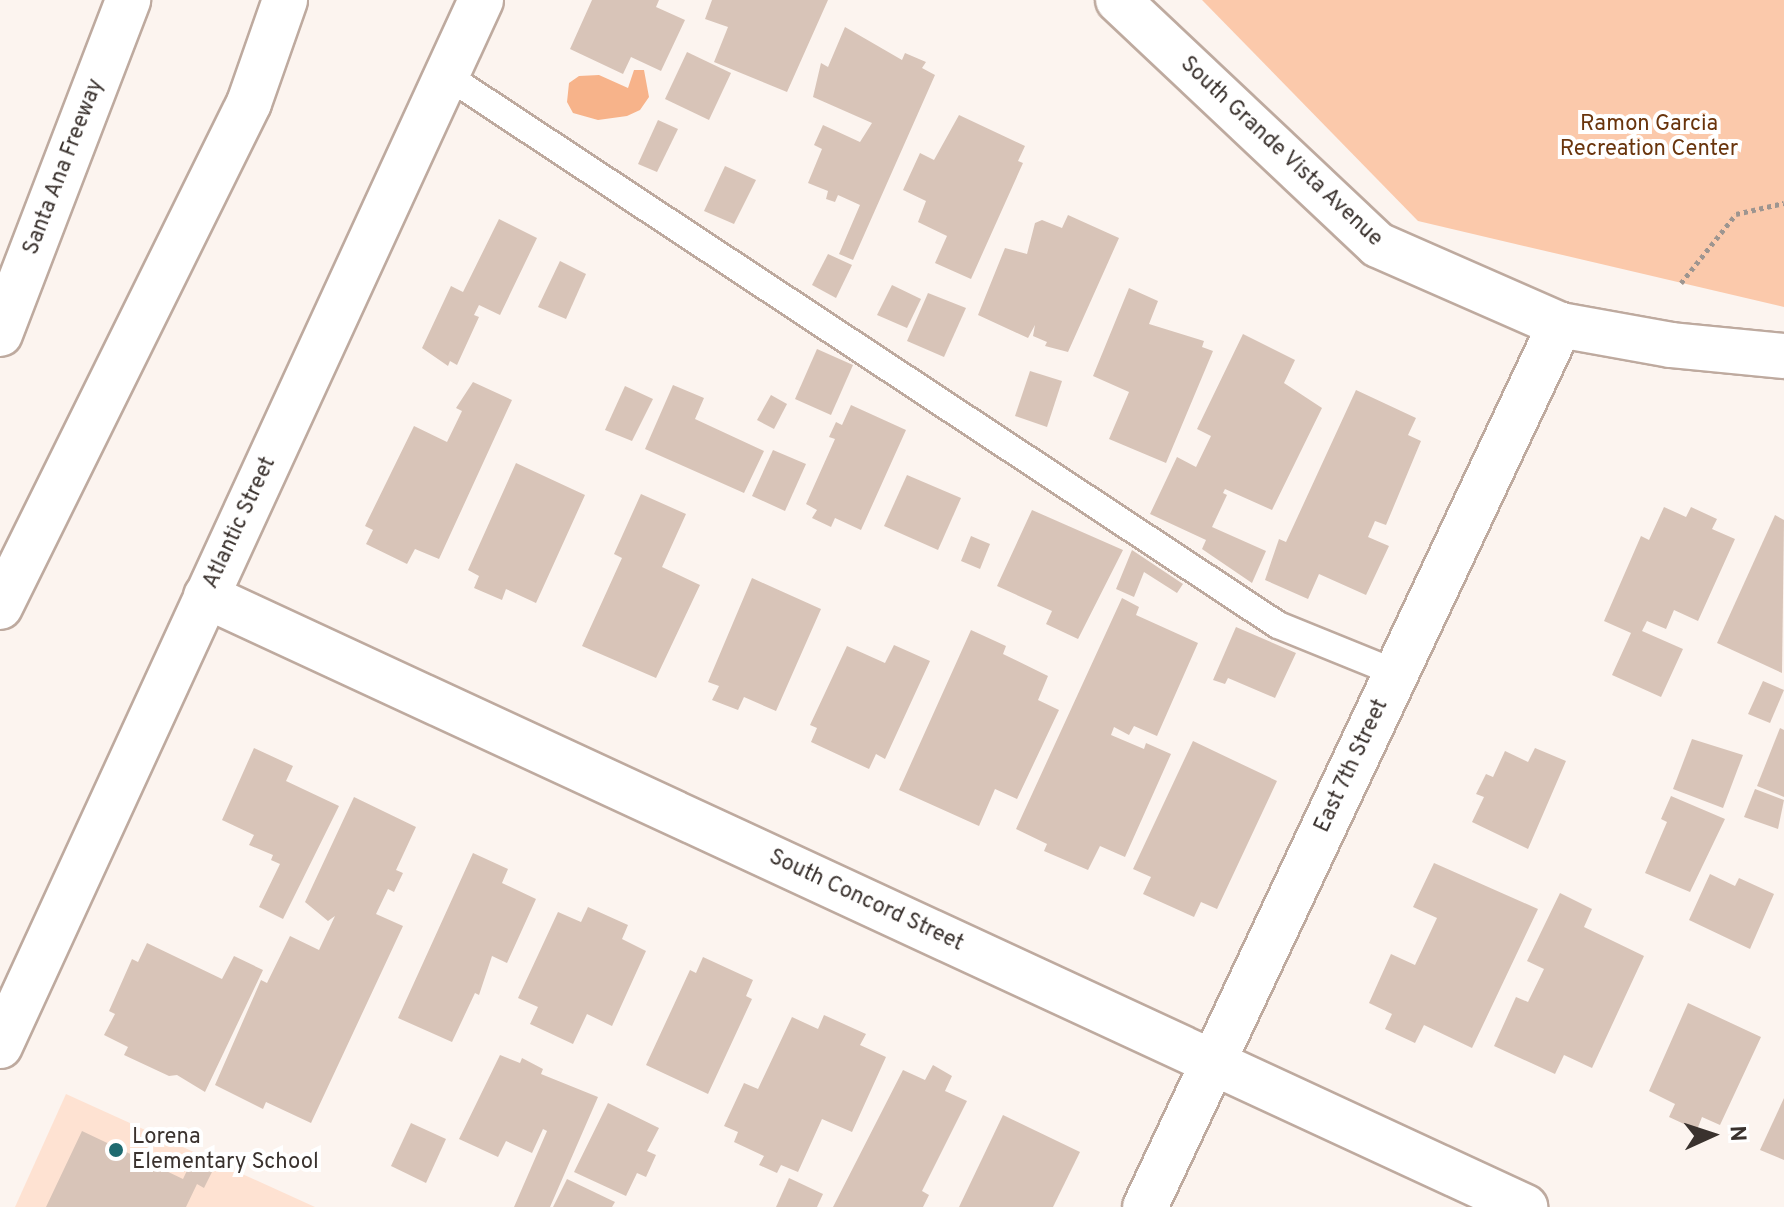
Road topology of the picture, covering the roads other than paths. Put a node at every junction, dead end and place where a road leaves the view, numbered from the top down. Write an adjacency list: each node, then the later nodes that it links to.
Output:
1 (128, 0): 7 (main road, Santa Ana Freeway)
2 (285, 0): 10 (main road)
3 (481, 0): 5 (main road, Atlantic Street)
4 (1118, 0): 6 (main road, South Grande Vista Avenue)
5 (446, 75): 9 (main road, Atlantic Street); 11 (lane)
6 (1560, 325): 8 (main road, South Grande Vista Avenue); 11 (main road, East 7th Street)
7 (0, 334)
8 (1784, 356)
9 (206, 596): 12 (main road, Atlantic Street); 13 (main road, South Concord Street)
10 (0, 607)
11 (1396, 673): 13 (main road, East 7th Street)
12 (0, 1046)
13 (1213, 1062): 14 (main road, East 7th Street); 15 (main road, South Concord Street)
14 (1145, 1207)
15 (1525, 1207)

